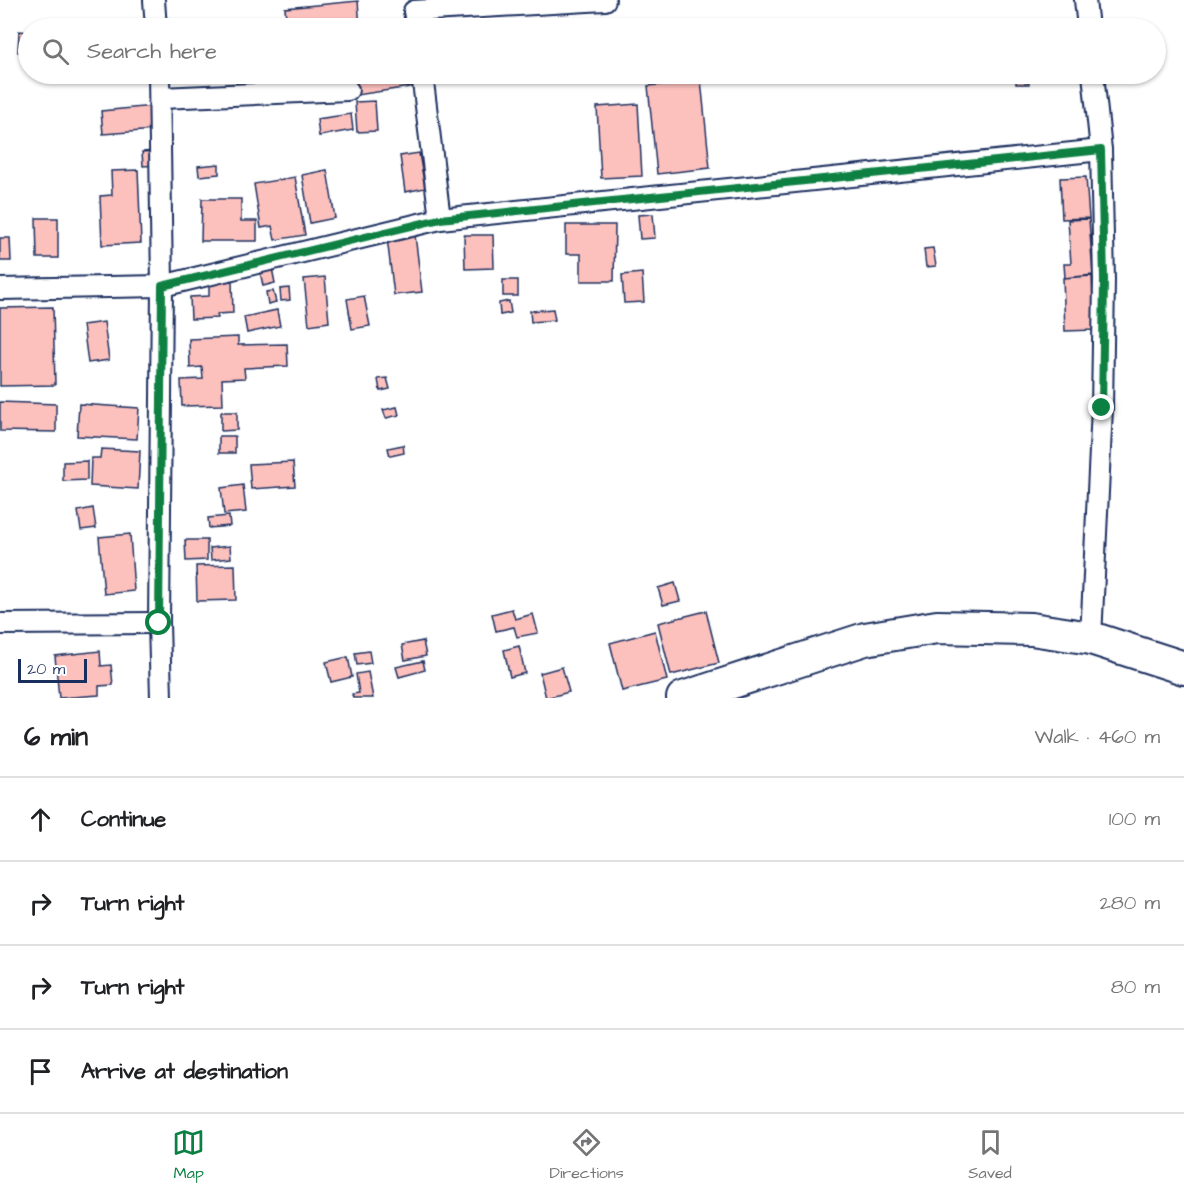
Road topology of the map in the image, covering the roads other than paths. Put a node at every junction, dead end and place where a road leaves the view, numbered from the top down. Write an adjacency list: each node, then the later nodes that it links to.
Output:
1 (154, 0): 4 (street)
2 (605, 0): 5 (street)
3 (1085, 0): 6 (street)
4 (155, 18)
5 (415, 18)
6 (1087, 18)
7 (159, 84): 11 (street)
8 (423, 84): 13 (street)
9 (1094, 84): 12 (street)
10 (348, 90): 11 (street)
11 (160, 98): 14 (street)
12 (1101, 150): 13 (street); 18 (street)
13 (440, 219): 14 (street)
14 (162, 286): 15 (street); 16 (street)
15 (0, 289)
16 (159, 623): 17 (street); 20 (street)
17 (0, 624)
18 (1091, 638): 19 (main road); 21 (main road)
19 (1184, 668)
20 (161, 698)
21 (683, 698)

